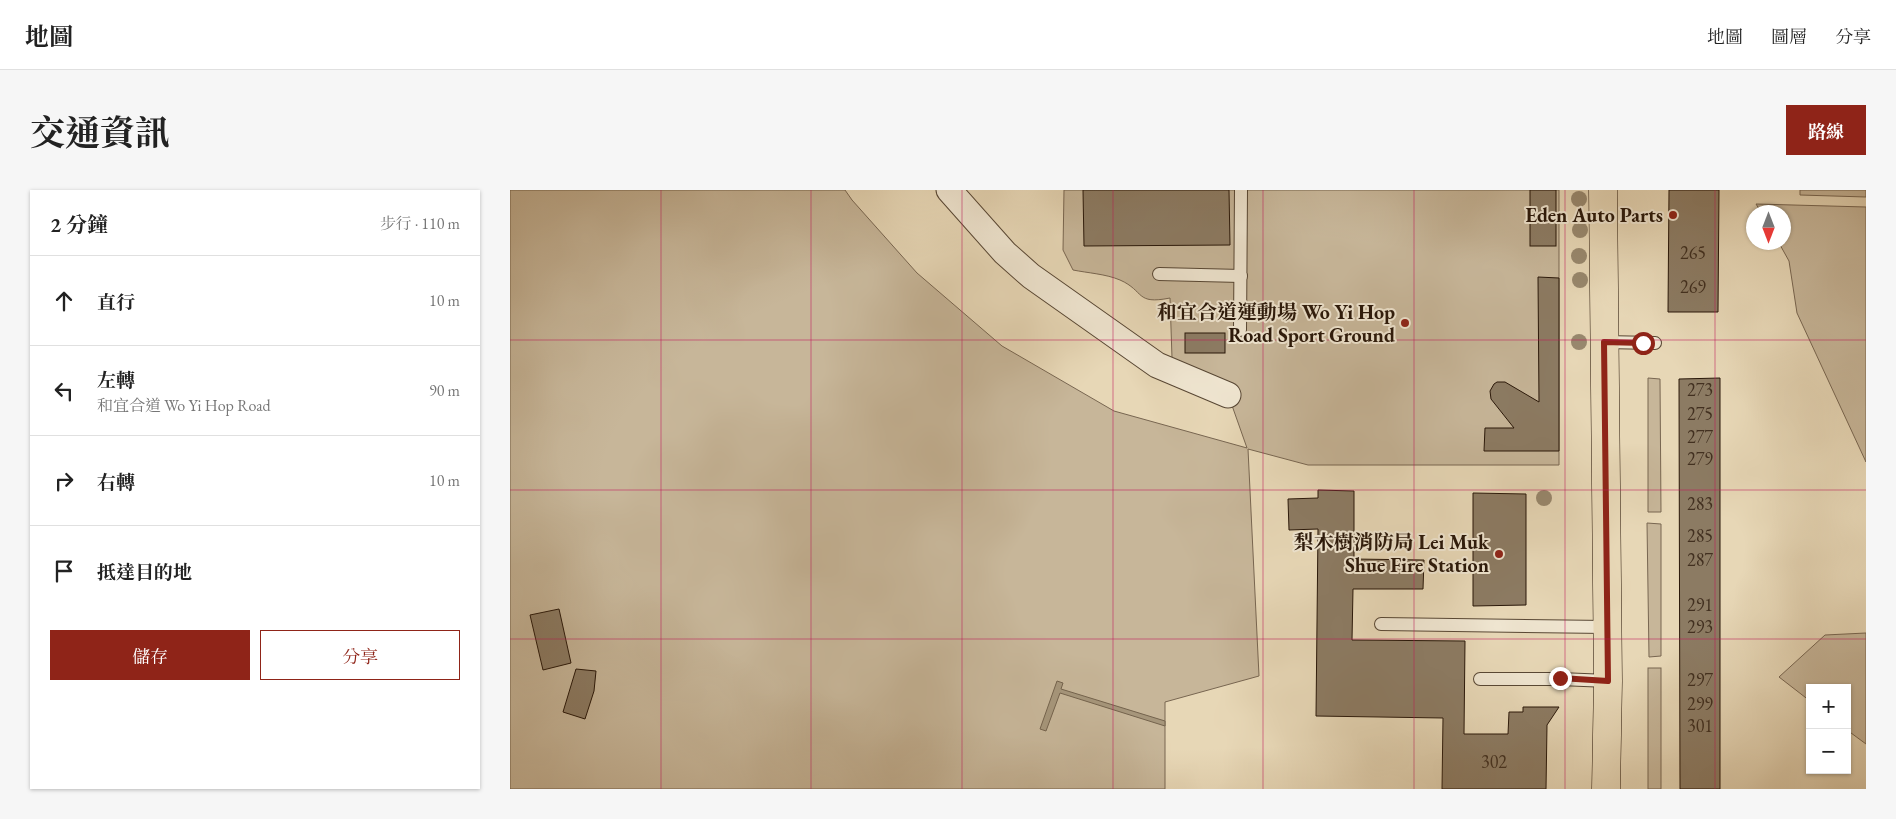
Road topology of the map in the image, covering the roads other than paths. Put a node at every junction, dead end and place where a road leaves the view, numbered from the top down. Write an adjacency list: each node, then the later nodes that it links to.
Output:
1 (949, 190): 9 (street)
2 (1242, 190): 5 (lane)
3 (1603, 190): 7 (main road)
4 (1159, 274): 5 (lane)
5 (1241, 276): 6 (lane)
6 (1240, 330)
7 (1604, 342): 8 (lane); 11 (main road)
8 (1655, 343)
9 (1228, 394)
10 (1381, 624): 11 (lane)
11 (1607, 627): 13 (main road)
12 (1480, 678): 13 (lane)
13 (1608, 681): 14 (main road)
14 (1606, 789)

